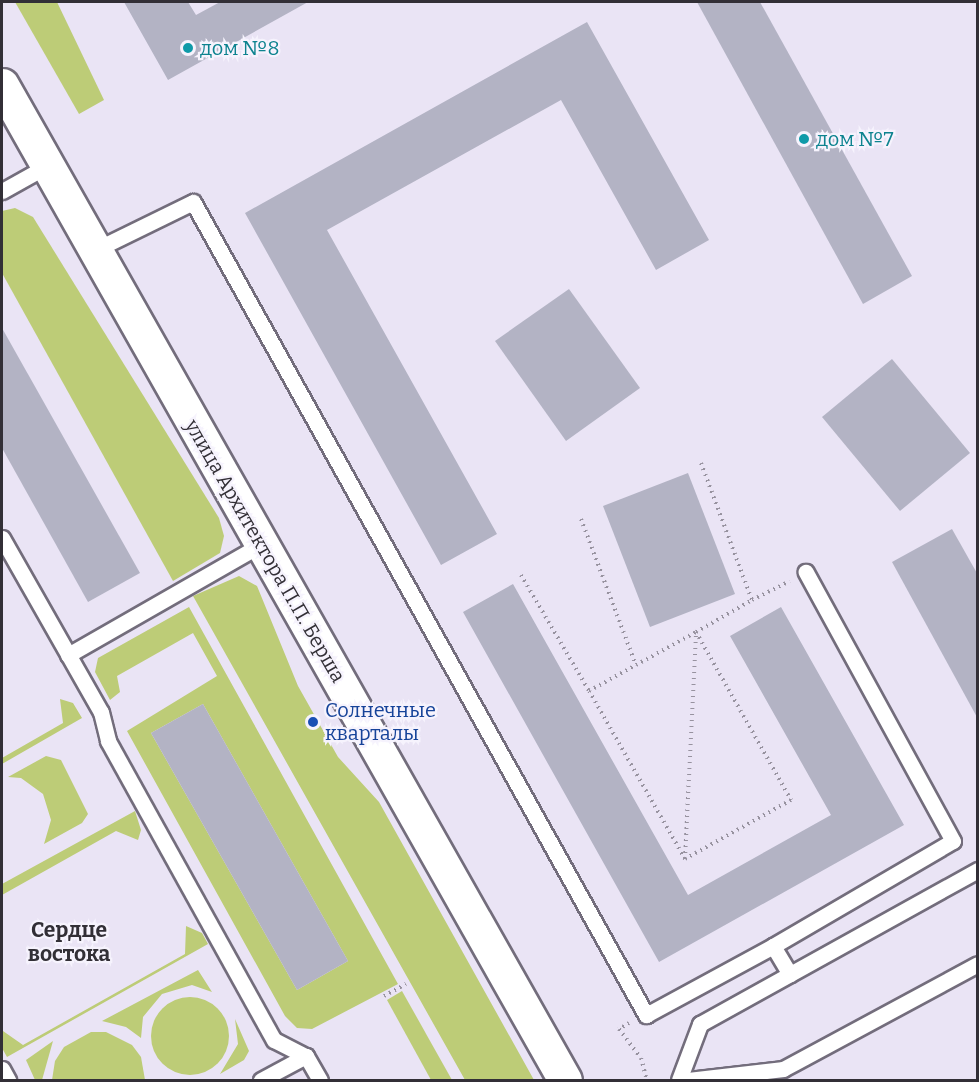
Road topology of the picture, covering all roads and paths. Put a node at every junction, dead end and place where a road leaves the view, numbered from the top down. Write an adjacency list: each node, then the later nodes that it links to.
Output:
1 (2, 85): 2 (street, улица Архитектора П.П. Берша)
2 (47, 166): 3 (lane); 4 (street, улица Архитектора П.П. Берша)
3 (2, 191)
4 (95, 250): 8 (street, улица Архитектора П.П. Берша); 18 (lane)
5 (701, 463): 11 (path)
6 (581, 519): 14 (path)
7 (2, 538): 13 (lane)
8 (262, 544): 13 (lane); 29 (street, улица Архитектора П.П. Берша)
9 (806, 572): 11 (path); 18 (lane)
10 (521, 575): 15 (path)
11 (752, 600): 12 (path)
12 (696, 632): 14 (path); 16 (path); 16 (path)
13 (68, 655): 24 (lane)
14 (636, 665): 15 (path)
15 (589, 691): 16 (path)
16 (686, 859)
17 (978, 870): 20 (lane)
18 (773, 946): 20 (lane)
19 (978, 964): 32 (lane)
20 (790, 974): 31 (lane)
21 (406, 984): 22 (path)
22 (384, 996)
23 (619, 1029): 30 (path)
24 (306, 1056): 27 (lane); 28 (lane)
25 (2, 1069): 26 (lane)
26 (8, 1080)
27 (261, 1080)
28 (320, 1080)
29 (565, 1080)
30 (647, 1080)
31 (679, 1080)
32 (688, 1080)

